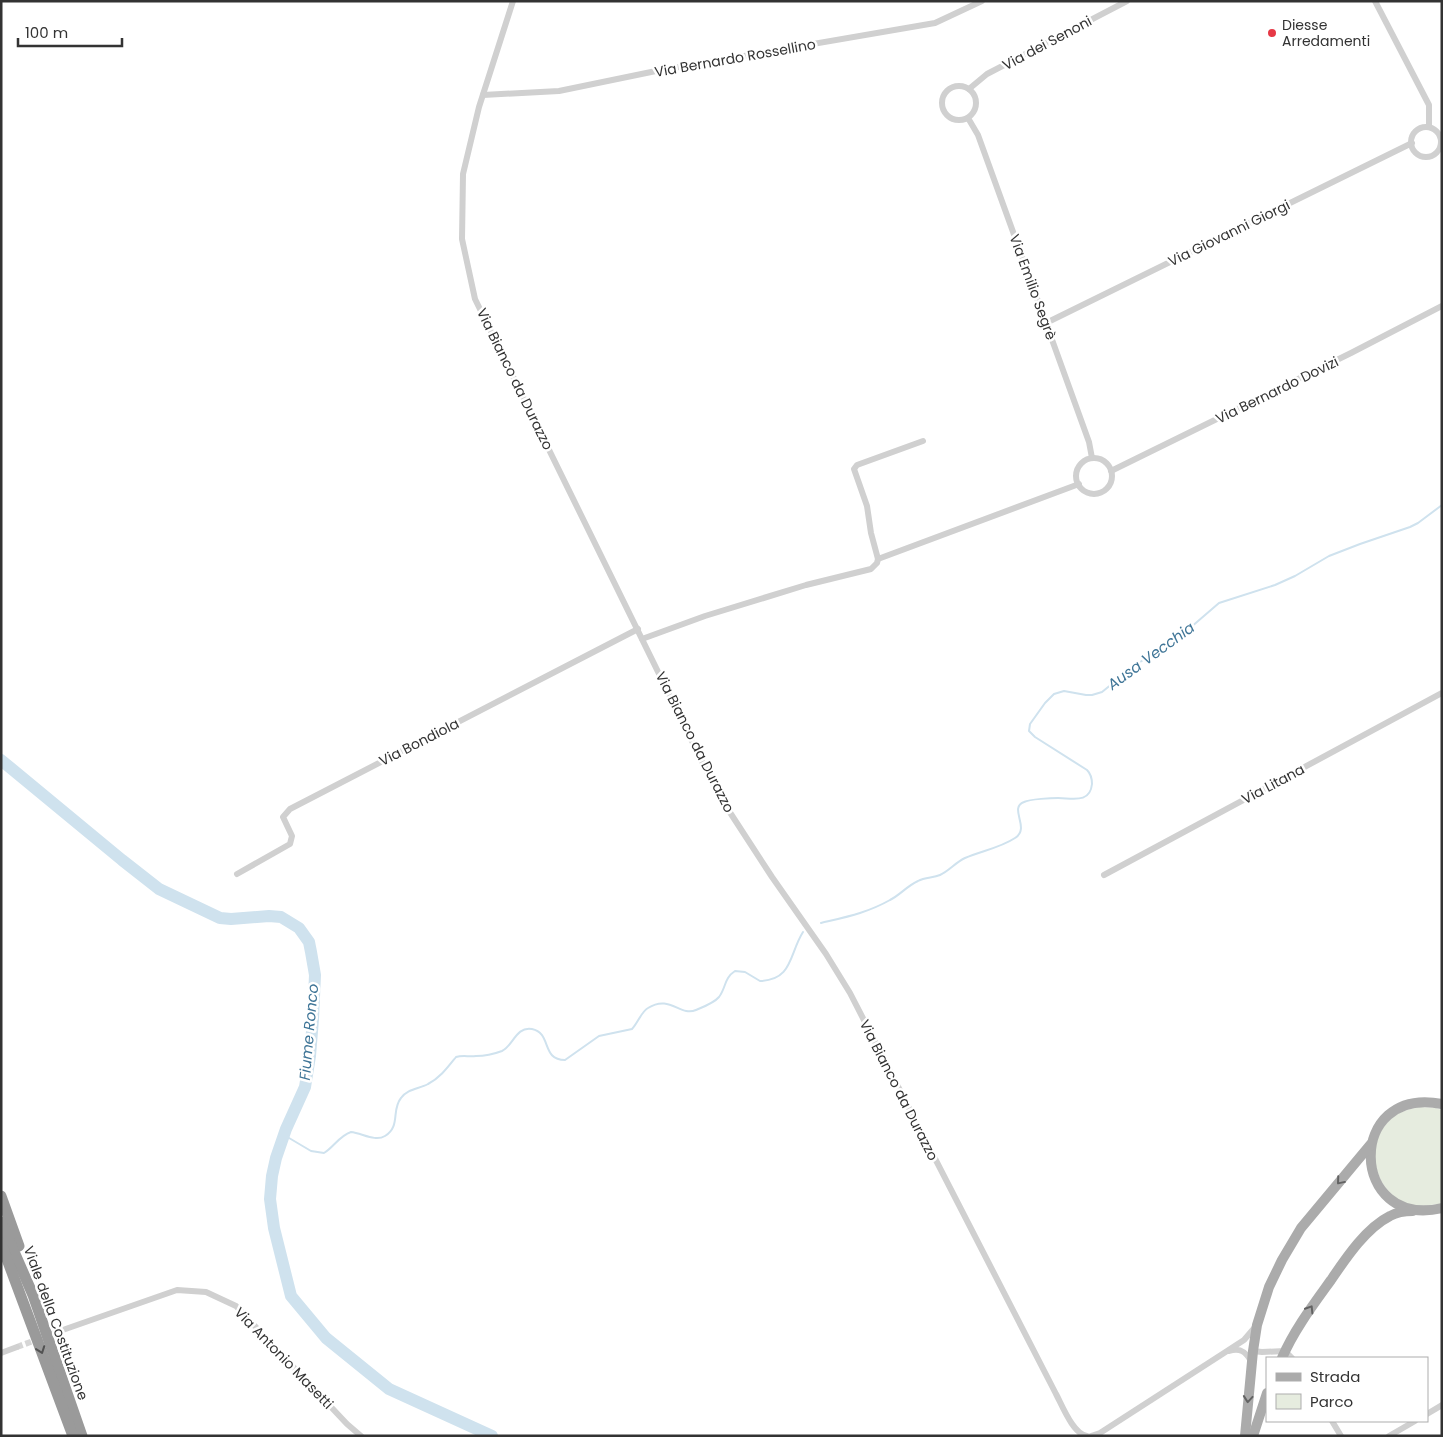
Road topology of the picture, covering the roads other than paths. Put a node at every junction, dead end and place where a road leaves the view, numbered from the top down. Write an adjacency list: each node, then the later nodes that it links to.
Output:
1 (513, 1): 6 (street, Via Bianco da Durazzo)
2 (982, 1): 6 (street, Via Bernardo Rossellino)
3 (1127, 1): 5 (street, Via dei Senoni)
4 (1375, 1): 8 (street)
5 (969, 89): 7 (street); 7 (street)
6 (482, 95): 18 (street, Via Bianco da Durazzo)
7 (968, 118): 12 (street, Via Emilio Segrè)
8 (1429, 127): 9 (street); 10 (street)
9 (1412, 143): 10 (street); 12 (street, Via Giovanni Giorgi)
10 (1441, 147)
11 (1442, 306): 15 (street, Via Bernardo Dovizi)
12 (1046, 323): 14 (street, Via Emilio Segrè)
13 (923, 441): 17 (street)
14 (1092, 458): 15 (street); 16 (street)
15 (1111, 471): 16 (street)
16 (1078, 484): 17 (street)
17 (878, 559): 19 (street)
18 (638, 629): 19 (street, Via Bianco da Durazzo); 21 (street, Via Bondiola)
19 (642, 639): 49 (street, Via Bianco da Durazzo)
20 (1442, 693): 22 (street, Via Litana)
21 (237, 874)
22 (1104, 875)
23 (1442, 1104): 24 (main road)
24 (1371, 1144): 27 (main road); 32 (main road, one-way to 32)
25 (1, 1196): 31 (highway)
26 (1442, 1208): 27 (main road)
27 (1415, 1210): 39 (main road, one-way to 27)
28 (1, 1222): 31 (highway, Viale della Costituzione)
29 (1, 1243): 33 (highway, Viale della Costituzione)
30 (1, 1260): 33 (highway)
31 (33, 1295): 47 (highway, Viale della Costituzione)
32 (1257, 1325): 36 (main road); 38 (street)
33 (33, 1327): 46 (highway, Viale della Costituzione, one-way to 46)
34 (57, 1332): 48 (street, Via Antonio Masetti)
35 (17, 1347): 37 (street)
36 (1253, 1351): 39 (street); 40 (main road)
37 (1, 1353)
38 (1224, 1353): 40 (street); 50 (street)
39 (1286, 1356)
40 (1252, 1362): 51 (main road, one-way to 51)
41 (1266, 1396): 52 (main road)
42 (1442, 1405): 43 (street)
43 (1428, 1413)
44 (1333, 1422): 53 (street)
45 (1413, 1422): 54 (street)
46 (73, 1436)
47 (82, 1436)
48 (361, 1436)
49 (1087, 1436)
50 (1091, 1436)
51 (1245, 1436)
52 (1253, 1436)
53 (1341, 1436)
54 (1389, 1436)

